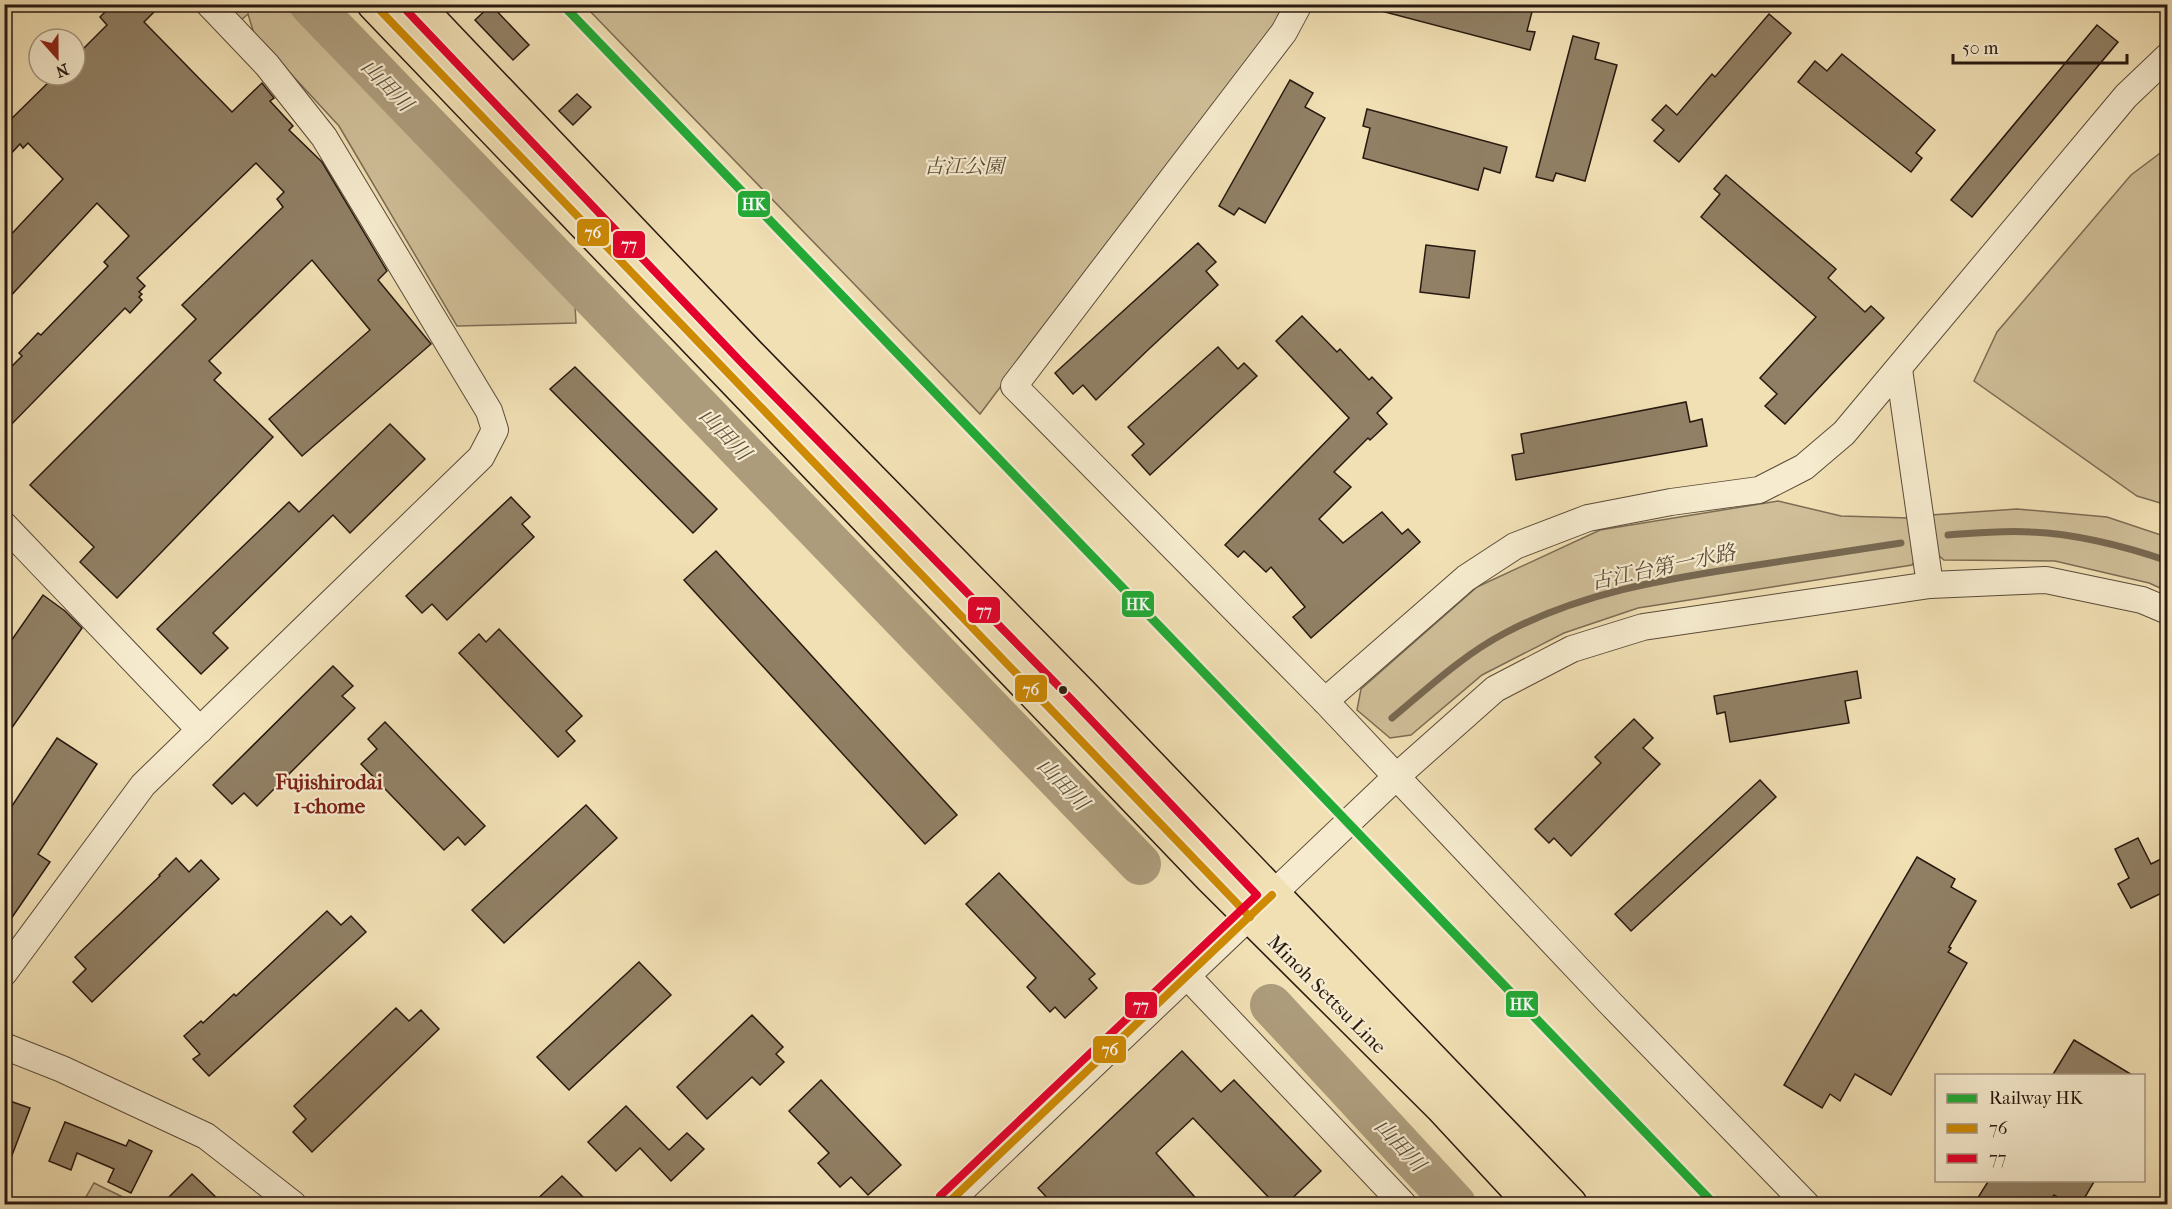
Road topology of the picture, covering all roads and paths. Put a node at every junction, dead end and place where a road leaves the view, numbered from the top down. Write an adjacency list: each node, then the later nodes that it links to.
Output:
1 (209, 4): 11 (street)
2 (374, 4): 13 (main road, Minoh Settsu Line)
3 (415, 4): 13 (main road, Minoh Settsu Line)
4 (1299, 4): 10 (street)
5 (2168, 56): 6 (street)
6 (1899, 369): 8 (street); 10 (street)
7 (4, 525): 11 (street)
8 (1930, 585): 9 (street); 12 (street)
9 (2168, 611)
10 (1325, 701): 12 (street)
11 (200, 730): 14 (street)
12 (1397, 776): 13 (street); 22 (street)
13 (1261, 906): 15 (street); 20 (main road, Minoh Settsu Line); 21 (main road, Minoh Settsu Line)
14 (4, 973)
15 (1188, 977): 18 (street); 19 (street)
16 (4, 1046): 17 (street)
17 (293, 1204)
18 (947, 1204)
19 (1403, 1204)
20 (1532, 1204)
21 (1570, 1204)
22 (1806, 1204)

